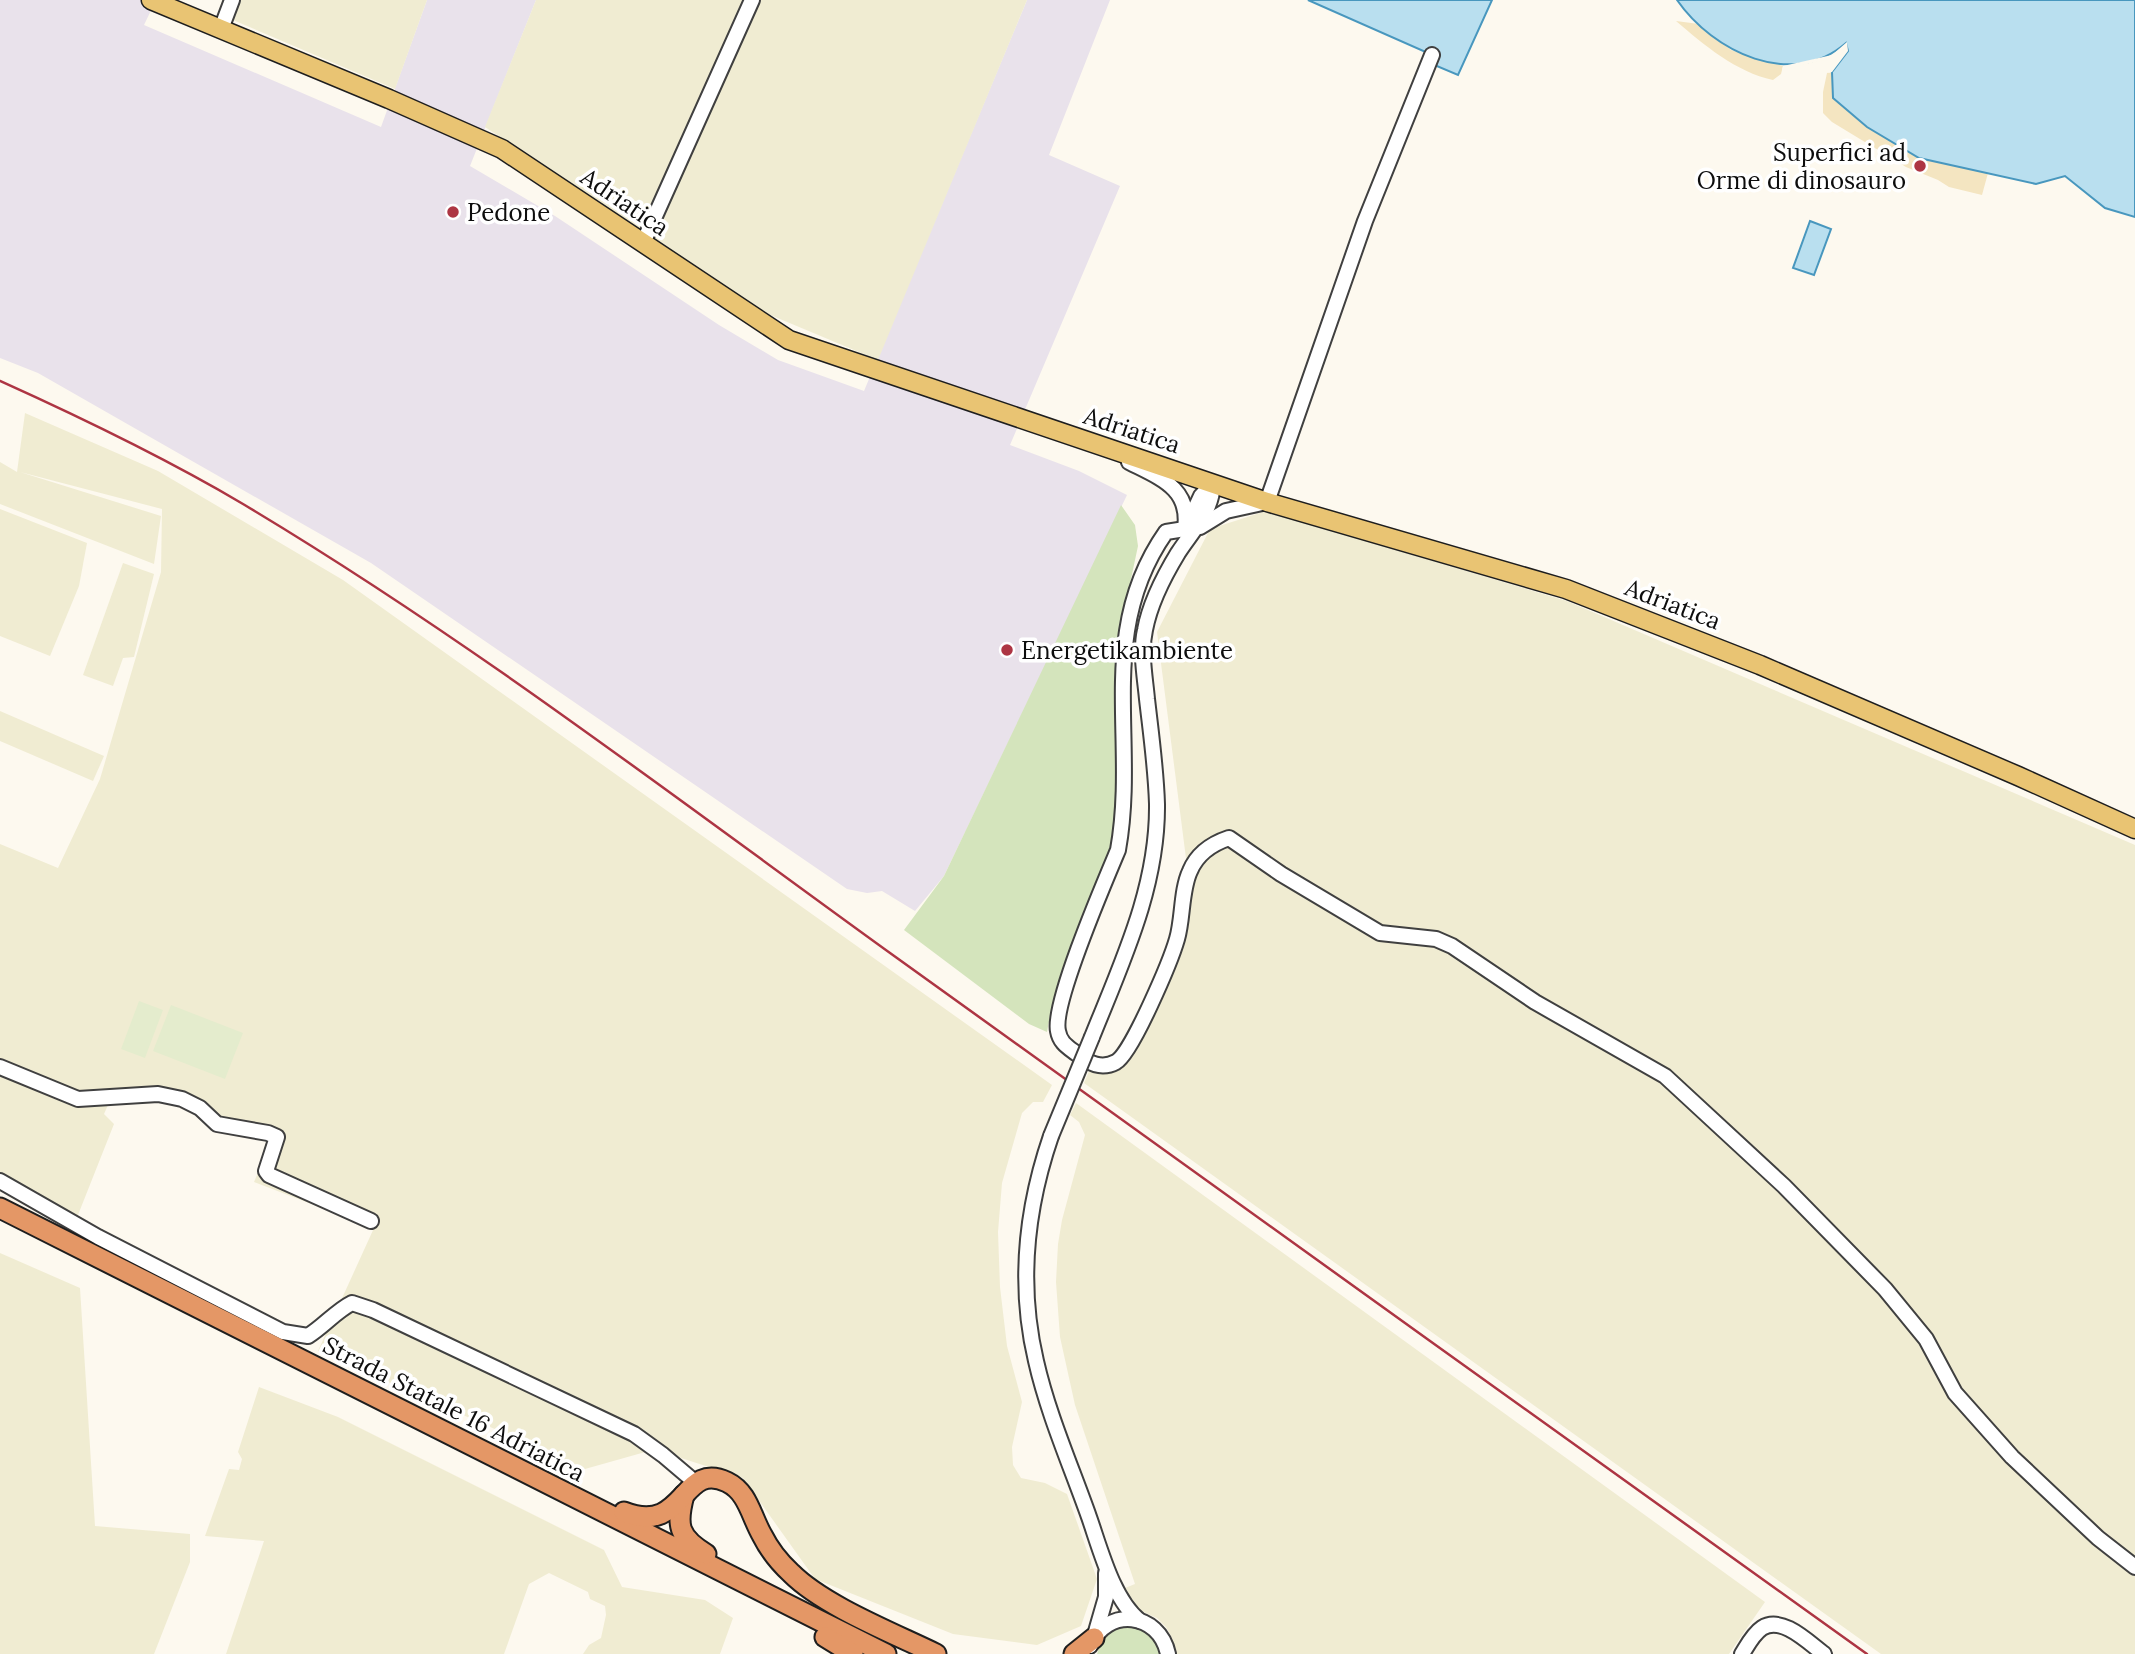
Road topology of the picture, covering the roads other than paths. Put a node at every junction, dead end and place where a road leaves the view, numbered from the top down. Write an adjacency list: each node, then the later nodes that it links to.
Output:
1 (151, 0): 4 (main road, Adriatica)
2 (232, 0): 4 (street)
3 (752, 0): 6 (street)
4 (221, 29): 6 (main road, Adriatica)
5 (1432, 55): 9 (street)
6 (643, 243): 7 (main road, Adriatica)
7 (1089, 442): 8 (main road, Adriatica); 10 (street)
8 (1213, 483): 9 (main road, Adriatica); 10 (street)
9 (1267, 502): 10 (street); 13 (main road, Adriatica)
10 (1191, 530): 11 (street); 12 (street)
11 (1153, 551): 12 (street); 22 (street)
12 (1179, 552): 21 (street, bridge)
13 (2135, 829)
14 (0, 1067): 18 (street)
15 (0, 1181): 20 (street)
16 (0, 1208): 19 (highway, Strada Statale 16 Adriatica)
17 (0, 1221): 25 (highway, Strada Statale 16 Adriatica)
18 (371, 1221)
19 (542, 1480): 20 (highway); 23 (highway, Strada Statale 16 Adriatica)
20 (690, 1489): 23 (highway); 31 (highway)
21 (1104, 1558): 24 (street); 26 (street)
22 (2135, 1567)
23 (803, 1612): 30 (highway, Strada Statale 16 Adriatica)
24 (1140, 1621): 26 (street); 27 (street)
25 (825, 1637): 28 (highway); 29 (highway, Strada Statale 16 Adriatica)
26 (1091, 1646): 32 (highway)
27 (1168, 1653)
28 (853, 1654)
29 (859, 1654)
30 (886, 1654)
31 (936, 1654)
32 (1074, 1654)
33 (1742, 1654): 34 (street)
34 (1824, 1654)

